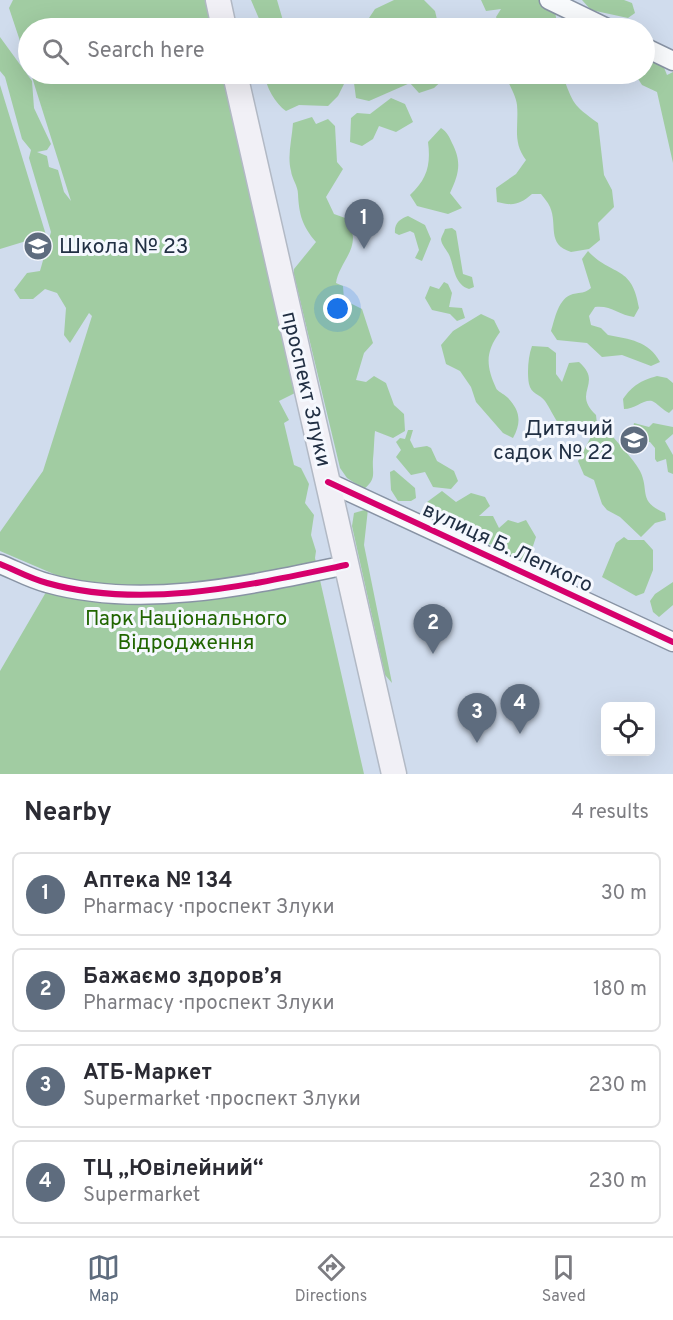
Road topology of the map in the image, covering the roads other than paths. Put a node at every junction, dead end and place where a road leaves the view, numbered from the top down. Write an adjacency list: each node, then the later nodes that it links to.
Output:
1 (218, 0): 3 (main road)
2 (549, 0): 4 (street)
3 (222, 18)
4 (586, 18)
5 (655, 52): 6 (street)
6 (673, 61)
7 (237, 84): 8 (main road, проспект Злуки)
8 (328, 482): 10 (main road, проспект Злуки); 11 (street, вулиця Б. Лепкого)
9 (0, 564): 10 (street)
10 (346, 565): 12 (main road, проспект Злуки)
11 (673, 642)
12 (394, 774)

